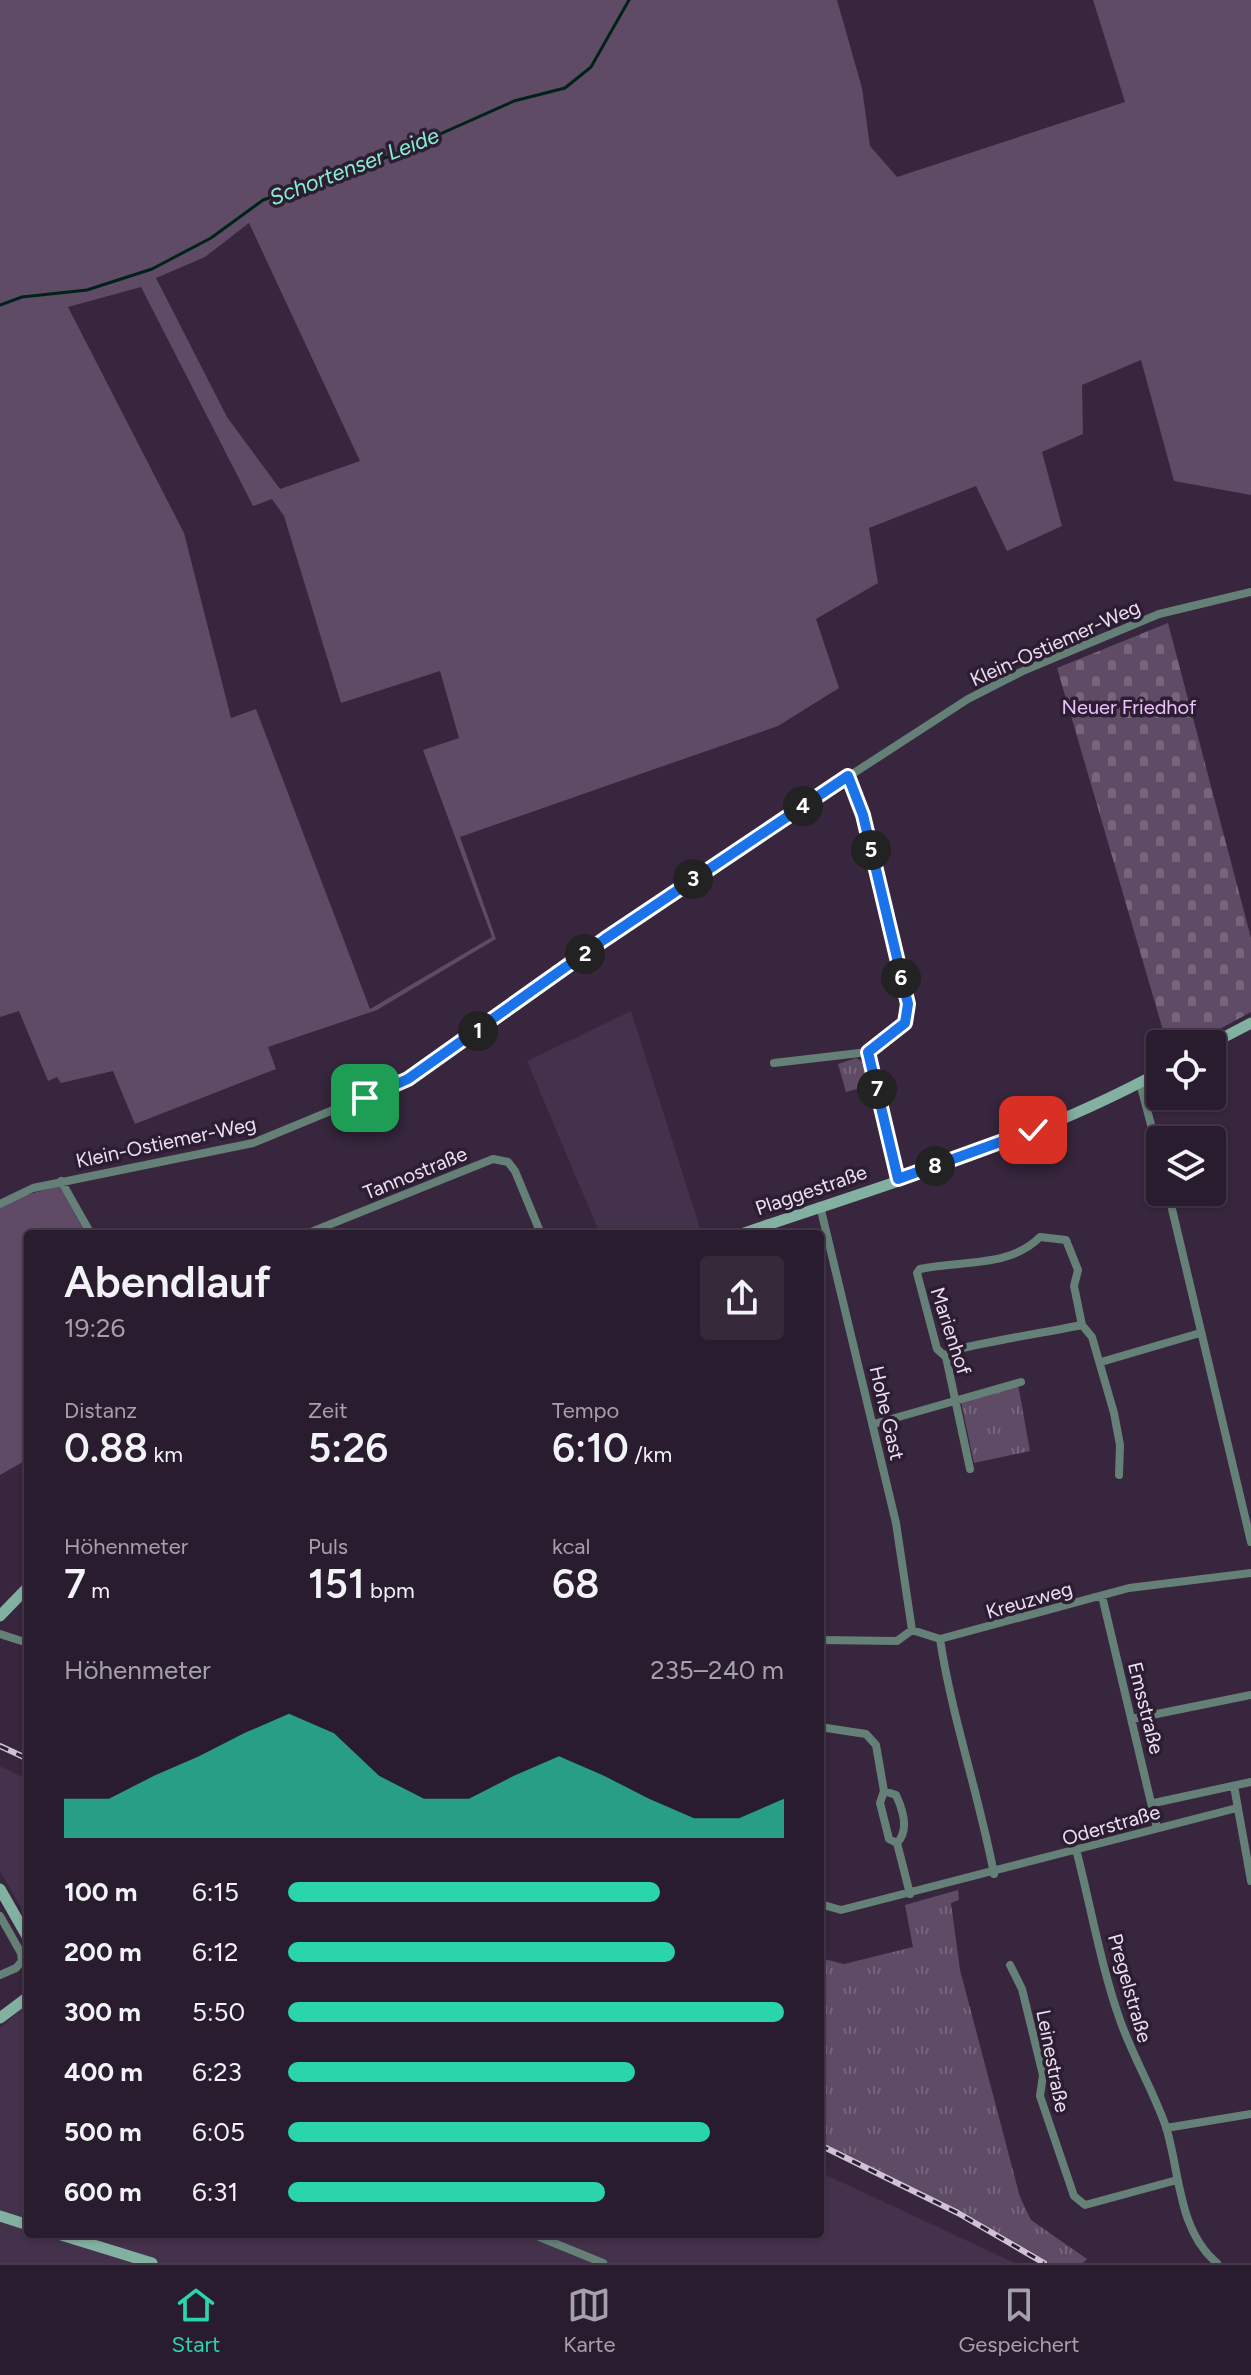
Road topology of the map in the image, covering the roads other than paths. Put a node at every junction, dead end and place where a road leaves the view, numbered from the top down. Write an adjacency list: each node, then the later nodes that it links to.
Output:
1 (1251, 592): 2 (street, Klein-Ostiemer-Weg)
2 (848, 776): 5 (street); 11 (street, Klein-Ostiemer-Weg)
3 (1251, 1023): 4 (street)
4 (1226, 1036)
5 (868, 1052): 6 (street); 10 (street)
6 (774, 1063)
7 (1146, 1080): 8 (street, Plaggestraße)
8 (1140, 1083): 9 (street); 10 (street, Plaggestraße)
9 (1151, 1126)
10 (898, 1179): 13 (street, Plaggestraße)
11 (61, 1181): 12 (street, Klein-Ostiemer-Weg); 15 (street)
12 (0, 1204)
13 (820, 1206): 18 (street, Plaggestraße); 25 (street, Hohe Gast)
14 (1171, 1206): 20 (street)
15 (89, 1230)
16 (316, 1230): 17 (street, Tannostraße)
17 (539, 1230)
18 (752, 1230)
19 (1082, 1325): 21 (street); 21 (street, Marienhof); 22 (street, Marienhof)
20 (1200, 1333): 22 (street); 28 (street)
21 (946, 1357): 24 (street, Marienhof)
22 (1101, 1362): 27 (street, Marienhof)
23 (1021, 1382): 24 (street, Marienhof)
24 (953, 1401): 25 (street, Marienhof); 26 (street, Marienhof)
25 (874, 1424): 33 (street, Hohe Gast)
26 (970, 1469)
27 (1119, 1475)
28 (1251, 1542)
29 (1251, 1573): 31 (street, Kreuzweg)
30 (24, 1591): 32 (street)
31 (1102, 1596): 35 (street, Kreuzweg); 39 (street, Emsstraße)
32 (0, 1616)
33 (912, 1630): 35 (street); 36 (street)
34 (0, 1634): 37 (street)
35 (940, 1639): 49 (street)
36 (824, 1640)
37 (24, 1642)
38 (1251, 1695): 39 (street)
39 (1132, 1719): 44 (street, Emsstraße)
40 (824, 1728): 43 (street)
41 (1251, 1782): 42 (street, Oderstraße)
42 (1234, 1786): 44 (street, Oderstraße); 45 (street)
43 (884, 1791): 47 (street); 47 (street)
44 (1154, 1803): 46 (street, Emsstraße)
45 (1237, 1808): 46 (street, Oderstraße); 50 (street)
46 (1157, 1828): 48 (street, Oderstraße)
47 (897, 1843): 52 (street)
48 (1077, 1853): 49 (street, Oderstraße); 61 (street, Pregelstraße)
49 (994, 1874): 52 (street, Oderstraße)
50 (1251, 1881)
51 (0, 1889): 55 (street)
52 (910, 1894): 53 (street, Oderstraße)
53 (824, 1905)
54 (0, 1916): 57 (street)
55 (24, 1931)
56 (1010, 1965): 62 (street, Leinestraße)
57 (0, 1975)
58 (24, 2000): 59 (street)
59 (0, 2018)
60 (1251, 2114): 61 (street)
61 (1166, 2128): 62 (street, Pregelstraße)
62 (1177, 2180): 69 (street, Pregelstraße)
63 (0, 2216): 64 (street)
64 (24, 2224)
65 (71, 2238): 67 (street)
66 (542, 2238): 68 (street)
67 (152, 2263)
68 (603, 2263)
69 (1217, 2263)

